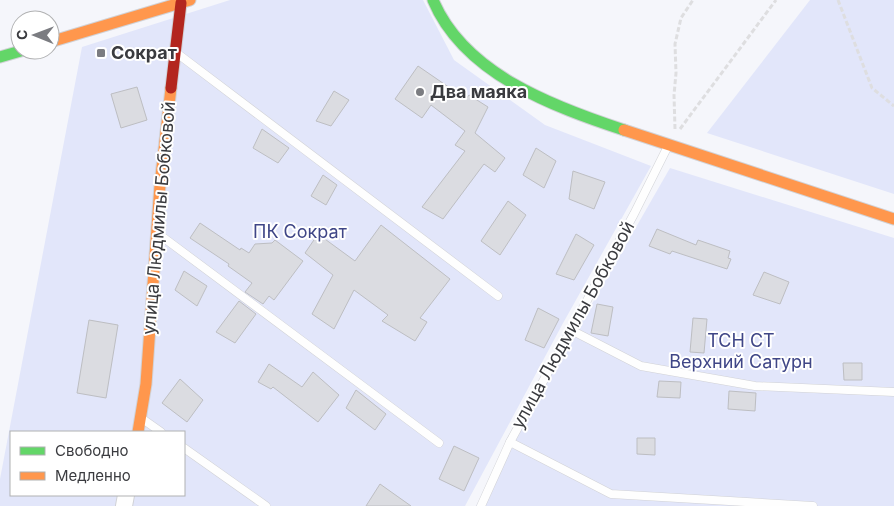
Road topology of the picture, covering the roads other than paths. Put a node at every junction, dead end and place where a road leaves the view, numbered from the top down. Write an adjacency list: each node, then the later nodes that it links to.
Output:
1 (433, 1): 5 (main road)
2 (186, 2): 3 (main road); 4 (main road, улица Людмилы Бобковой)
3 (60, 39)
4 (174, 51): 7 (main road, улица Людмилы Бобковой); 8 (lane)
5 (668, 146): 6 (main road); 9 (lane, улица Людмилы Бобковой)
6 (894, 219)
7 (157, 232): 11 (main road, улица Людмилы Бобковой); 15 (lane)
8 (498, 296)
9 (571, 330): 10 (lane); 14 (lane, улица Людмилы Бобковой)
10 (894, 392)
11 (140, 418): 12 (main road, улица Людмилы Бобковой); 13 (lane)
12 (138, 431)
13 (160, 431)
14 (510, 442): 18 (lane, улица Людмилы Бобковой); 19 (lane)
15 (439, 443)
16 (185, 449): 17 (lane)
17 (266, 506)
18 (481, 506)
19 (813, 506)

